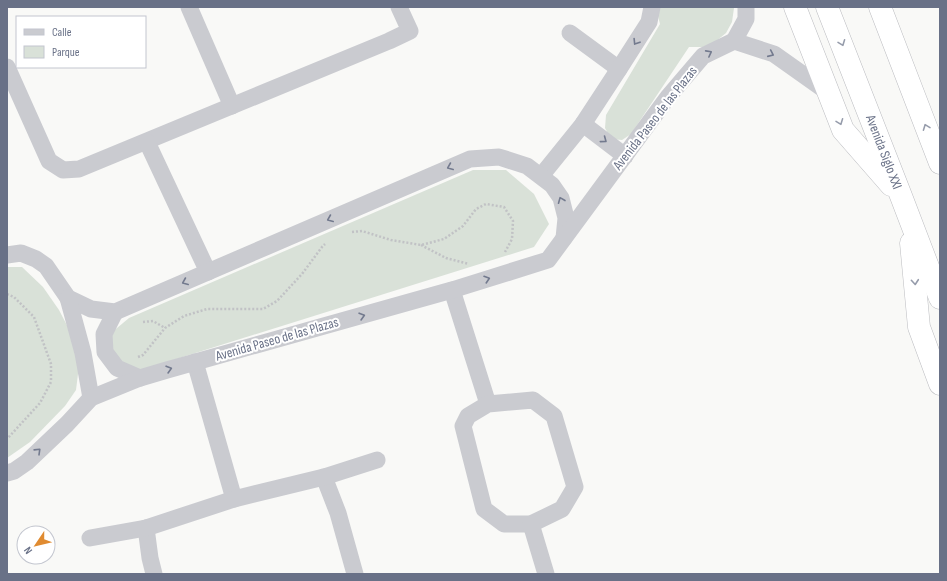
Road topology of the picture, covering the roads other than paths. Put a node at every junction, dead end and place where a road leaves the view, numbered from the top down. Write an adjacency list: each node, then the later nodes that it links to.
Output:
1 (189, 7): 13 (street)
2 (399, 7): 13 (street)
3 (652, 7): 11 (street, one-way to 11)
4 (746, 7): 9 (street)
5 (795, 7): 12 (highway)
6 (828, 7): 19 (highway, Avenida Siglo XXI, one-way to 19)
7 (880, 7): 17 (highway, one-way to 7)
8 (570, 32): 11 (street)
9 (734, 41): 12 (street, one-way to 12); 16 (street, Avenida Paseo de las Plazas, one-way to 9)
10 (7, 66): 15 (street)
11 (619, 69): 14 (street)
12 (829, 93): 19 (highway, one-way to 19)
13 (232, 106): 15 (street)
14 (583, 124): 16 (street, one-way to 16); 18 (street)
15 (147, 142): 22 (street)
16 (625, 156): 20 (street, Avenida Paseo de las Plazas)
17 (940, 163)
18 (541, 176): 20 (street, one-way to 18); 22 (street, one-way to 22)
19 (905, 206): 25 (highway, Avenida Siglo XXI); 29 (highway, one-way to 29)
20 (564, 238): 23 (street, Avenida Paseo de las Plazas, one-way to 20)
21 (7, 254): 24 (street)
22 (208, 272): 26 (street, one-way to 26)
23 (452, 290): 27 (street, Avenida Paseo de las Plazas, one-way to 23); 31 (street)
24 (68, 298): 26 (street); 30 (street)
25 (940, 298)
26 (115, 312): 28 (street)
27 (195, 362): 28 (street, Avenida Paseo de las Plazas, one-way to 27); 35 (street)
28 (140, 378): 30 (street, Avenida Paseo de las Plazas)
29 (940, 384)
30 (91, 398): 33 (street, Avenida Paseo de las Plazas, one-way to 30)
31 (488, 404): 36 (street); 36 (street)
32 (376, 460): 34 (street)
33 (7, 473)
34 (324, 477): 35 (street); 40 (street)
35 (234, 499): 37 (street)
36 (531, 524): 41 (street)
37 (146, 528): 38 (street); 39 (street)
38 (90, 538)
39 (154, 574)
40 (355, 574)
41 (546, 574)

